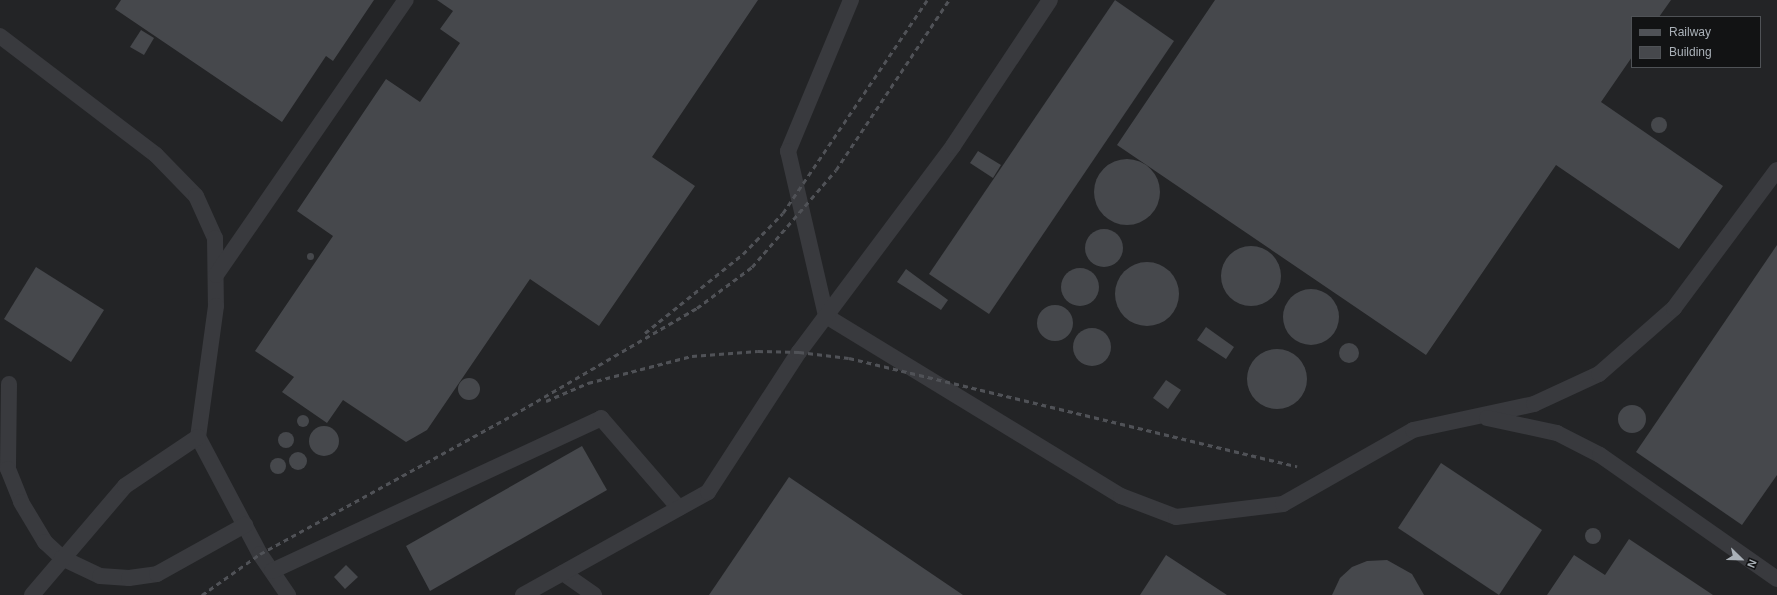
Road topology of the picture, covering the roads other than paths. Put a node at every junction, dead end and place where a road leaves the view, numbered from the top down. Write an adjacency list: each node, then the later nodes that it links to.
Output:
1 (406, 0): 6 (lane)
2 (851, 0): 7 (lane)
3 (1050, 0): 7 (lane)
4 (0, 36): 6 (lane)
5 (1777, 170): 9 (lane)
6 (216, 275): 10 (lane)
7 (826, 316): 9 (lane); 11 (lane)
8 (9, 384): 13 (lane)
9 (1484, 417): 16 (lane)
10 (198, 437): 12 (lane); 13 (lane)
11 (679, 508): 14 (lane); 15 (lane)
12 (245, 525): 13 (lane); 14 (lane)
13 (62, 558): 17 (lane)
14 (272, 571): 18 (lane)
15 (563, 573): 19 (lane); 20 (lane)
16 (1777, 579)
17 (32, 595)
18 (288, 595)
19 (523, 595)
20 (594, 595)

